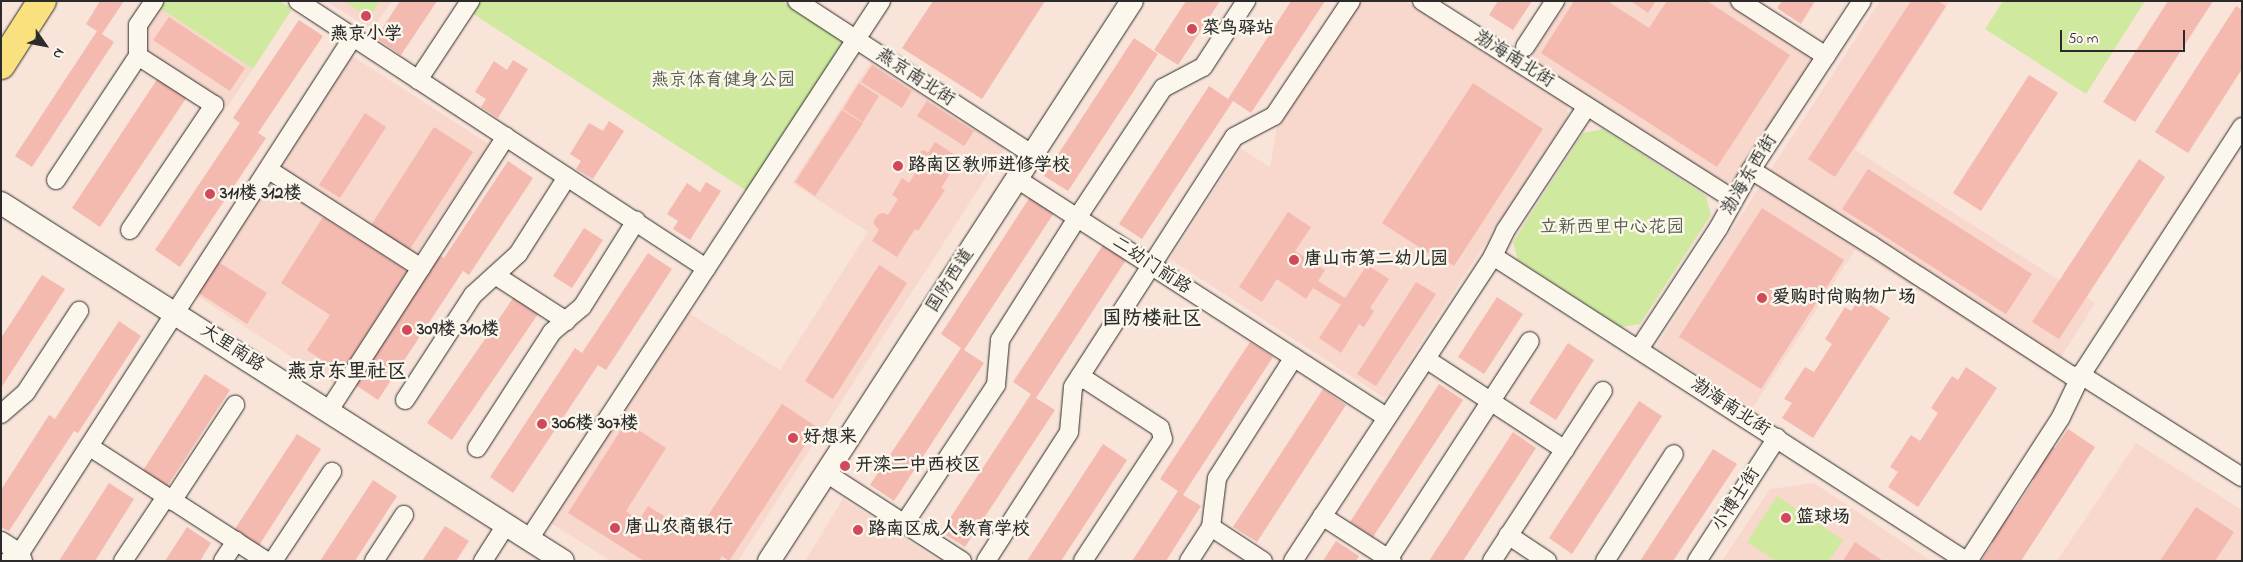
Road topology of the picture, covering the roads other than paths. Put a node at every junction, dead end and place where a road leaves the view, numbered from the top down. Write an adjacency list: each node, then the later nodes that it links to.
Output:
1 (42, 1): 19 (main road)
2 (154, 1): 17 (street)
3 (298, 1): 14 (street)
4 (470, 1): 20 (street)
5 (797, 1): 15 (street, 燕京南北街)
6 (880, 1): 15 (street)
7 (1132, 1): 24 (street, 国防西道)
8 (1246, 1): 32 (street)
9 (1351, 1): 36 (street)
10 (1422, 1): 21 (street, 渤海南北街)
11 (1555, 1): 16 (street)
12 (1740, 1): 18 (street)
13 (1862, 1): 18 (street, 渤海东西街)
14 (354, 37): 20 (street); 25 (street)
15 (856, 39): 24 (street, 燕京南北街); 38 (street)
16 (1526, 47)
17 (138, 56): 29 (street); 34 (street)
18 (1826, 56): 26 (street, 渤海东西街)
19 (1, 65)
20 (418, 80): 23 (street)
21 (1587, 106): 30 (street, 渤海南北街); 35 (street)
22 (2242, 127): 47 (street)
23 (506, 137): 27 (street); 37 (street)
24 (1033, 155): 28 (street, 国防西道)
25 (269, 170): 37 (street); 41 (street)
26 (1751, 170): 30 (street, 渤海东西街); 47 (street)
27 (567, 176): 33 (street); 39 (street)
28 (1017, 179): 32 (street, 二幼门前路); 62 (street, 国防西道)
29 (56, 180)
30 (1733, 199): 44 (street, 渤海东西街)
31 (1, 203): 41 (street, 大里南路)
32 (1077, 218): 36 (street, 二幼门前路); 67 (street)
33 (636, 222): 38 (street); 42 (street)
34 (130, 230)
35 (1493, 256): 44 (street, 渤海南北街); 46 (street)
36 (1151, 266): 45 (street, 二幼门前路); 48 (street)
37 (421, 268): 53 (street)
38 (706, 268): 71 (street)
39 (495, 274): 42 (street); 50 (street)
40 (79, 311): 54 (street)
41 (176, 314): 57 (street); 68 (street, 大里南路)
42 (566, 321): 58 (street)
43 (1530, 341): 51 (street)
44 (1638, 349): 56 (street, 渤海南北街)
45 (1294, 357): 55 (street, 二幼门前路); 69 (street)
46 (1426, 359): 51 (street); 55 (street)
47 (2081, 375): 63 (street); 94 (street)
48 (1080, 376): 85 (street); 86 (street)
49 (1603, 391): 59 (street)
50 (404, 400)
51 (1491, 401): 59 (street); 75 (street)
52 (235, 405): 64 (street)
53 (331, 407)
54 (1, 414)
55 (1386, 417): 66 (street)
56 (1776, 438): 93 (street, 小博士街); 94 (street, 渤海南北街)
57 (90, 447): 64 (street); 74 (street)
58 (477, 448)
59 (1564, 450): 70 (street)
60 (1674, 454): 92 (street)
61 (332, 472): 79 (street)
62 (826, 473): 67 (street); 83 (street, 国防西道)
63 (2242, 477)
64 (169, 499): 73 (street); 76 (street)
65 (404, 515): 80 (street)
66 (1322, 516): 75 (street); 89 (street)
67 (904, 524): 84 (street)
68 (506, 525): 71 (street, 大里南路); 81 (street)
69 (1211, 527): 87 (street); 88 (street)
70 (1508, 535): 90 (street); 91 (street)
71 (529, 539): 82 (street, 大里南路)
72 (1, 540): 74 (street)
73 (236, 541): 77 (street); 78 (street)
74 (17, 558)
75 (1389, 560)
76 (123, 561)
77 (223, 561)
78 (266, 561)
79 (273, 561)
80 (374, 561)
81 (483, 561)
82 (563, 561)
83 (769, 561)
84 (962, 561)
85 (986, 561)
86 (1083, 561)
87 (1189, 561)
88 (1263, 561)
89 (1293, 561)
90 (1492, 561)
91 (1547, 561)
92 (1605, 561)
93 (1697, 561)
94 (1967, 561)

